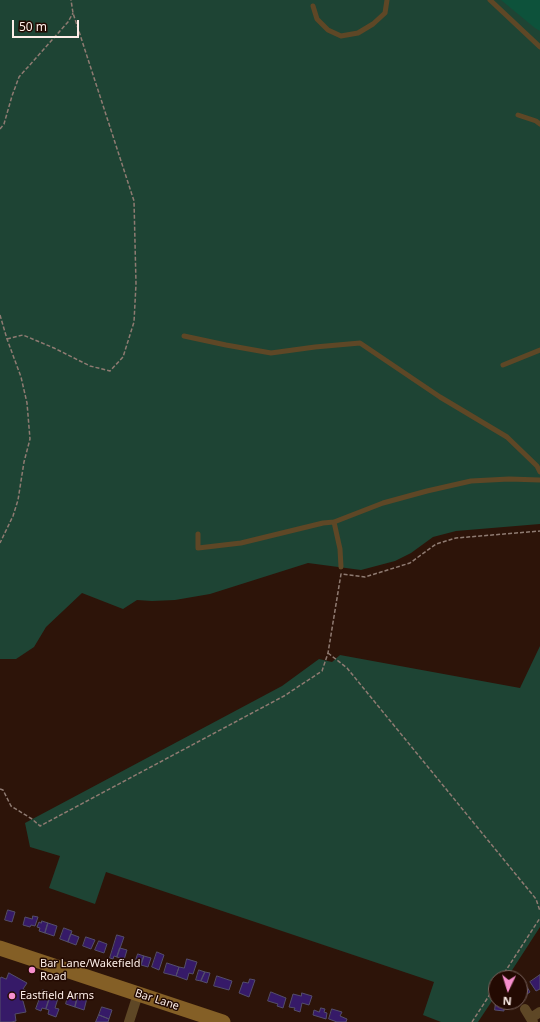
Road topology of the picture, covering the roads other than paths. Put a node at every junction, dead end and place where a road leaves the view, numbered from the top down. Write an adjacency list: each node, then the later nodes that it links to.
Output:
1 (387, 0): 3 (lane)
2 (490, 0): 4 (lane)
3 (313, 6)
4 (540, 47)
5 (518, 115): 6 (lane)
6 (540, 124)
7 (184, 336): 10 (lane)
8 (540, 350): 9 (lane)
9 (503, 365)
10 (540, 472)
11 (540, 480): 12 (lane)
12 (334, 522): 13 (lane); 14 (lane)
13 (198, 534)
14 (341, 567)
15 (0, 948): 16 (main road, Bar Lane)
16 (138, 994): 20 (street); 21 (main road, Bar Lane)
17 (526, 1010): 19 (street)
18 (540, 1012): 19 (street)
19 (532, 1020)
20 (129, 1022)
21 (223, 1022)

